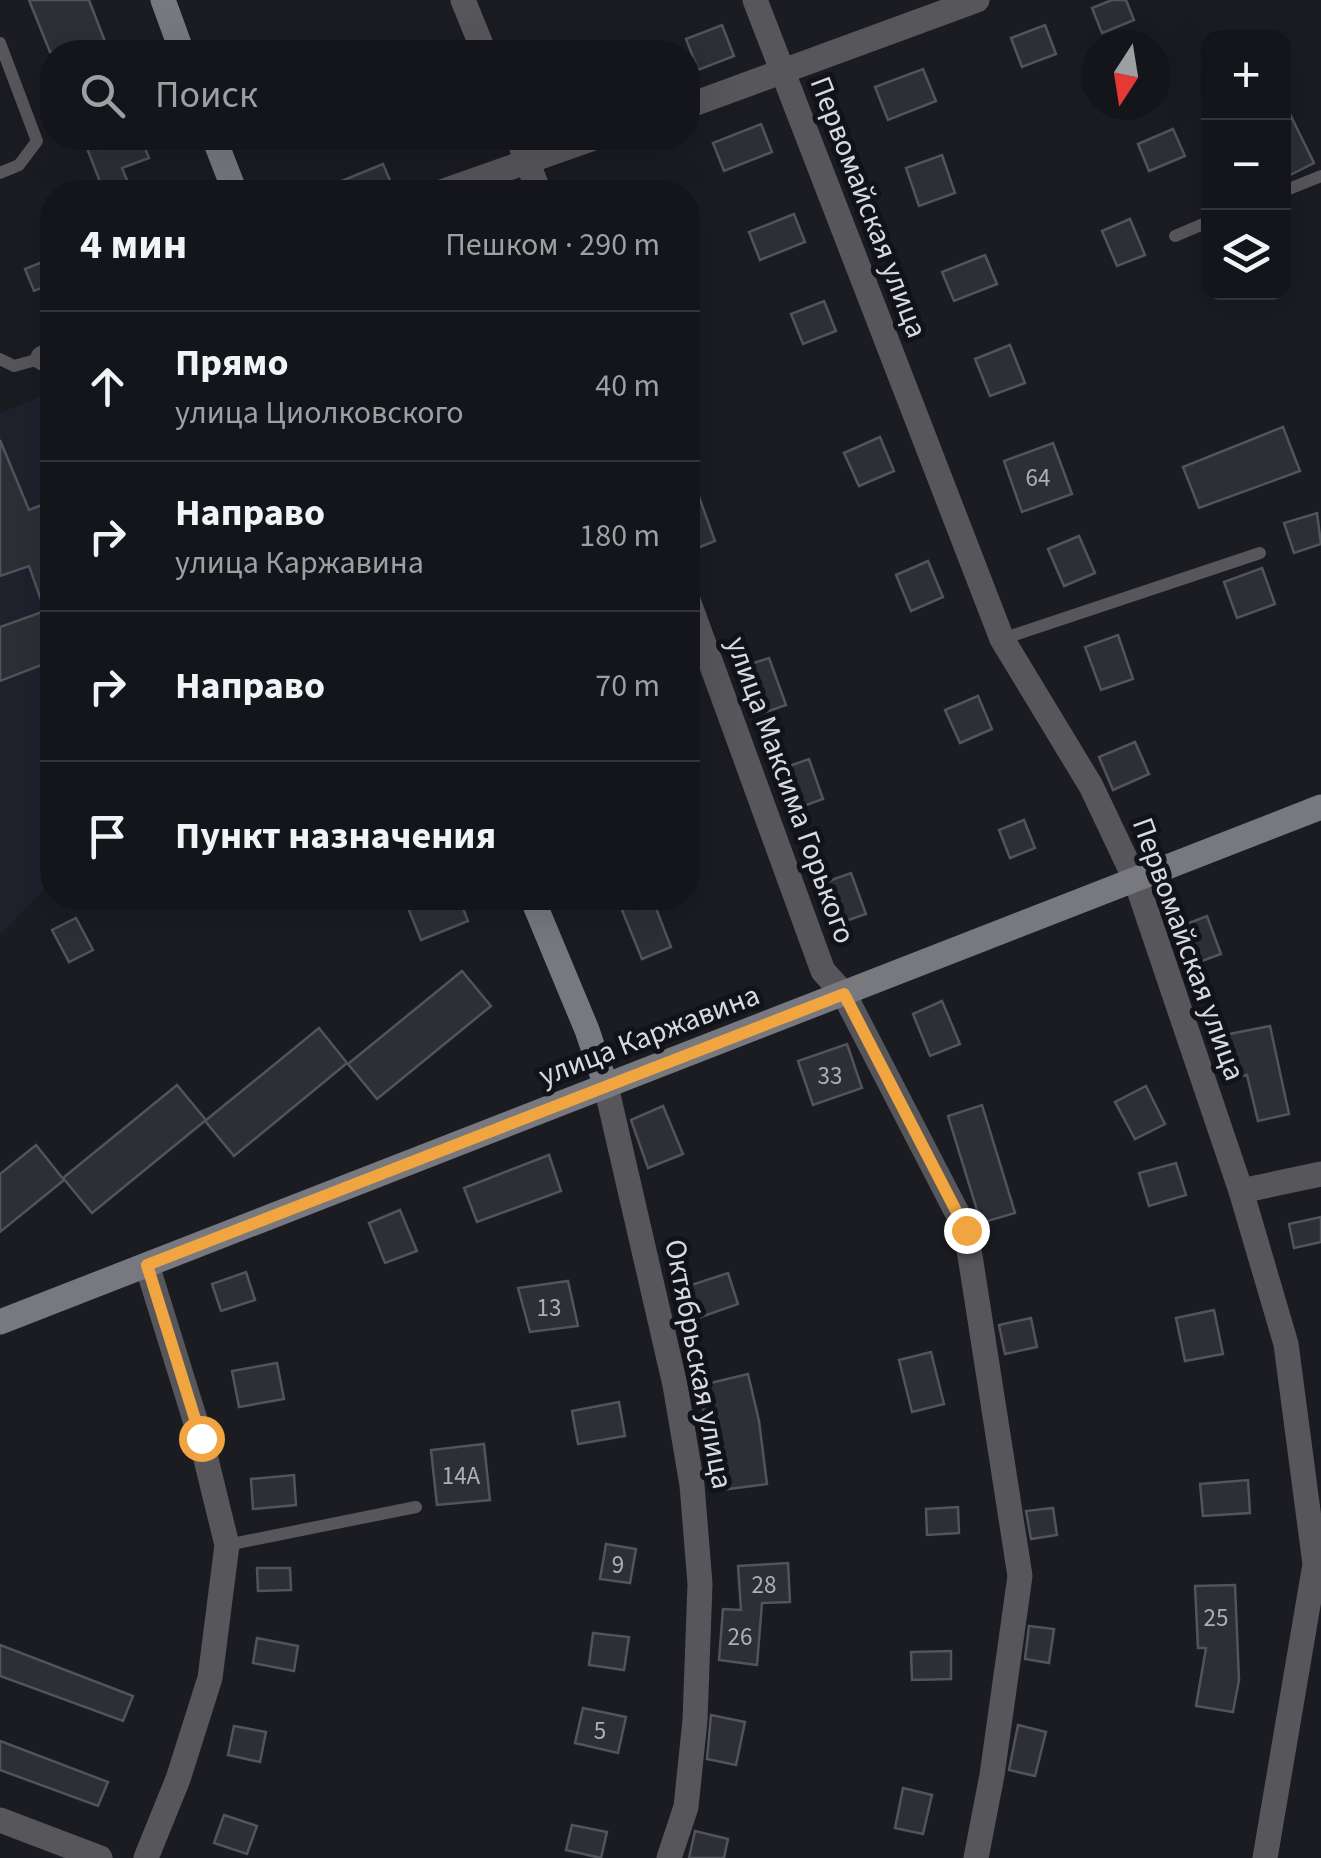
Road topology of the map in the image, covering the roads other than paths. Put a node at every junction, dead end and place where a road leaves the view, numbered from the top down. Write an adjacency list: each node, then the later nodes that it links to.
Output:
1 (163, 0): 5 (street)
2 (462, 0): 6 (street)
3 (756, 0): 8 (street, Первомайская улица)
4 (978, 0): 8 (street)
5 (178, 40)
6 (479, 40)
7 (0, 43): 13 (lane)
8 (782, 73): 9 (street); 25 (street, Первомайская улица)
9 (700, 102)
10 (219, 150): 15 (street)
11 (521, 150): 16 (street)
12 (523, 150): 17 (street)
13 (0, 173)
14 (1321, 176): 18 (lane)
15 (230, 180)
16 (464, 180)
17 (535, 180)
18 (1291, 188)
19 (1201, 225): 20 (lane)
20 (1175, 236)
21 (40, 358): 22 (lane)
22 (0, 359)
23 (1260, 552): 25 (lane)
24 (700, 633): 29 (street, улица Максима Горького)
25 (1002, 639): 27 (street, Первомайская улица)
26 (1321, 807): 27 (street, улица Каржавина)
27 (1136, 882): 29 (street, улица Каржавина); 32 (street, Первомайская улица)
28 (537, 910): 30 (street, Октябрьская улица)
29 (844, 994): 30 (street, улица Каржавина); 42 (street, улица Максима Горького)
30 (606, 1086): 33 (street, улица Каржавина); 41 (street, Октябрьская улица)
31 (1321, 1174): 32 (street)
32 (1241, 1192): 37 (street, Первомайская улица)
33 (147, 1265): 34 (street, улица Каржавина); 36 (street)
34 (0, 1322)
35 (416, 1507): 36 (lane)
36 (227, 1544): 40 (street)
37 (1318, 1564): 43 (street, Первомайская улица)
38 (0, 1820): 39 (street)
39 (100, 1858)
40 (146, 1858)
41 (669, 1858)
42 (976, 1858)
43 (1265, 1858)

